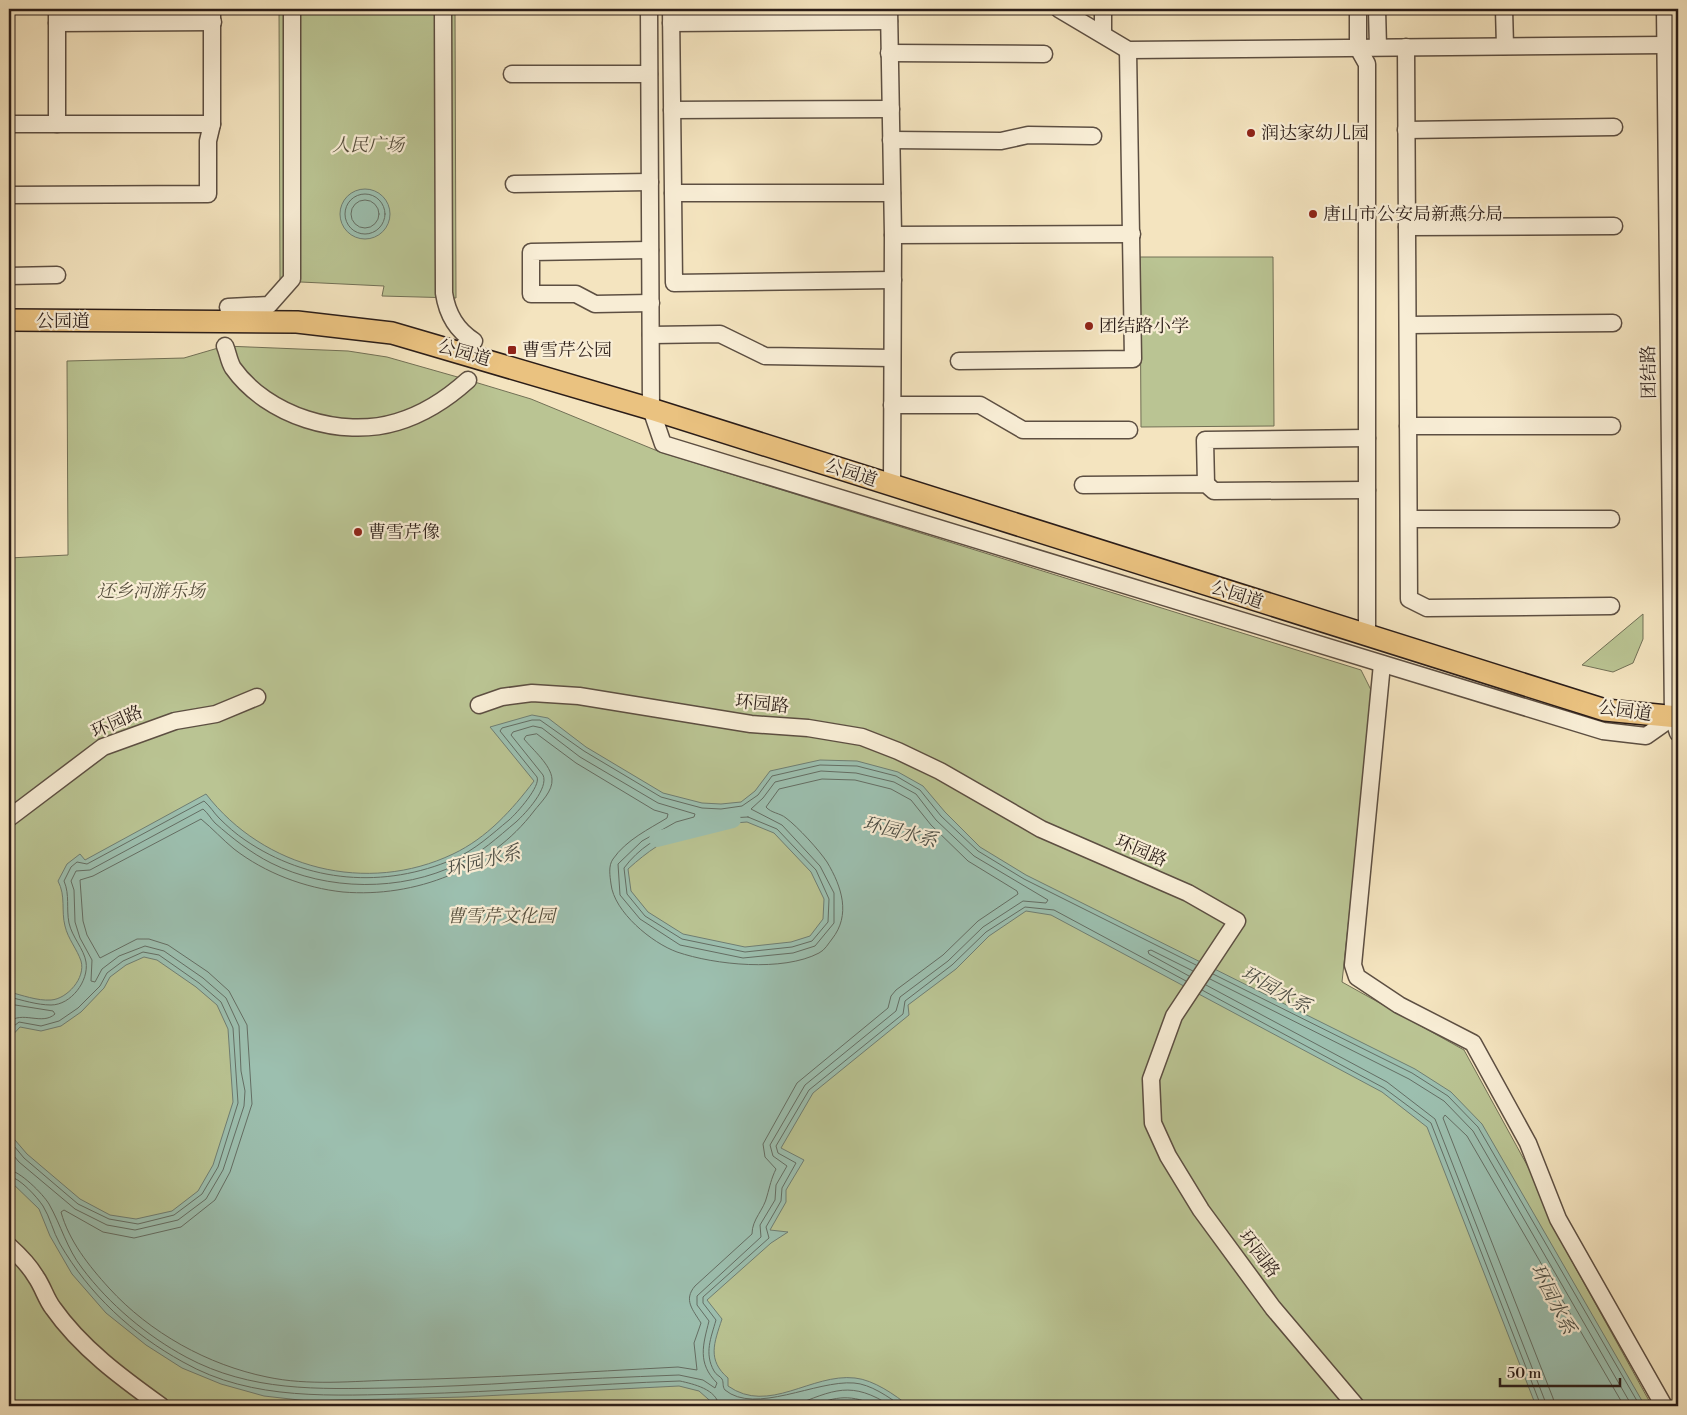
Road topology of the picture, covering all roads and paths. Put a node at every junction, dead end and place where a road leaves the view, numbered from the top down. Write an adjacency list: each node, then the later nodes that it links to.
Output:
1 (292, 9): 48 (street)
2 (443, 9): 53 (street)
3 (649, 9): 24 (street)
4 (1059, 9): 14 (street)
5 (1103, 9): 14 (street)
6 (1358, 9): 19 (street)
7 (1377, 9): 17 (street)
8 (1504, 9): 16 (street)
9 (1664, 9): 15 (street, 团结路)
10 (889, 15): 13 (street); 21 (street)
11 (57, 16): 12 (street); 28 (street)
12 (212, 16): 29 (street)
13 (671, 16): 25 (street)
14 (1103, 34): 20 (street)
15 (1669, 38): 16 (street); 59 (street, 团结路)
16 (1505, 46): 18 (street)
17 (1378, 47): 18 (street); 19 (street)
18 (1406, 47): 31 (street)
19 (1358, 48): 20 (street); 64 (street)
20 (1128, 50): 41 (street)
21 (889, 53): 22 (street); 26 (street)
22 (1044, 54)
23 (512, 74): 24 (street)
24 (649, 74): 34 (street)
25 (672, 110): 26 (street); 37 (street)
26 (891, 110): 33 (street)
27 (9, 124): 28 (street)
28 (57, 124): 29 (street)
29 (212, 124): 38 (street)
30 (1614, 126): 31 (street)
31 (1406, 130): 40 (street)
32 (1093, 136): 33 (street)
33 (891, 140): 36 (street)
34 (650, 182): 35 (street); 43 (street)
35 (514, 184)
36 (892, 192): 37 (street); 42 (street)
37 (673, 193): 46 (street)
38 (9, 195)
39 (1614, 226): 40 (street)
40 (1407, 227): 51 (street)
41 (1132, 234): 42 (street); 56 (street)
42 (893, 235): 46 (street)
43 (650, 250): 47 (street); 47 (street)
44 (9, 276): 45 (street)
45 (57, 276)
46 (893, 280): 55 (street)
47 (651, 303): 52 (street)
48 (228, 308)
49 (9, 320): 60 (main road, 公园道)
50 (1613, 323): 51 (street)
51 (1408, 324): 61 (street)
52 (651, 335): 55 (street); 60 (street)
53 (474, 341)
54 (225, 346): 57 (street)
55 (892, 358): 58 (street)
56 (959, 361)
57 (468, 380)
58 (892, 405): 63 (street); 67 (street)
59 (1674, 406): 69 (street, 团结路)
60 (651, 409): 67 (main road, 公园道); 74 (street)
61 (1408, 426): 62 (street); 70 (street)
62 (1612, 426)
63 (1129, 430)
64 (1367, 438): 65 (street); 68 (street)
65 (1206, 484): 66 (street); 68 (street)
66 (1083, 485)
67 (892, 486): 73 (main road, 公园道)
68 (1367, 490): 73 (street)
69 (1674, 493): 77 (street, 团结路)
70 (1409, 519): 71 (street); 72 (street)
71 (1612, 519)
72 (1611, 606)
73 (1367, 636): 77 (main road, 公园道)
74 (1382, 664): 77 (street); 82 (street)
75 (257, 697): 78 (street, 环园路)
76 (479, 705): 81 (street, 环园路)
77 (1677, 723)
78 (9, 818)
79 (9, 1246): 80 (street)
80 (161, 1406)
81 (1356, 1406)
82 (1664, 1406)

